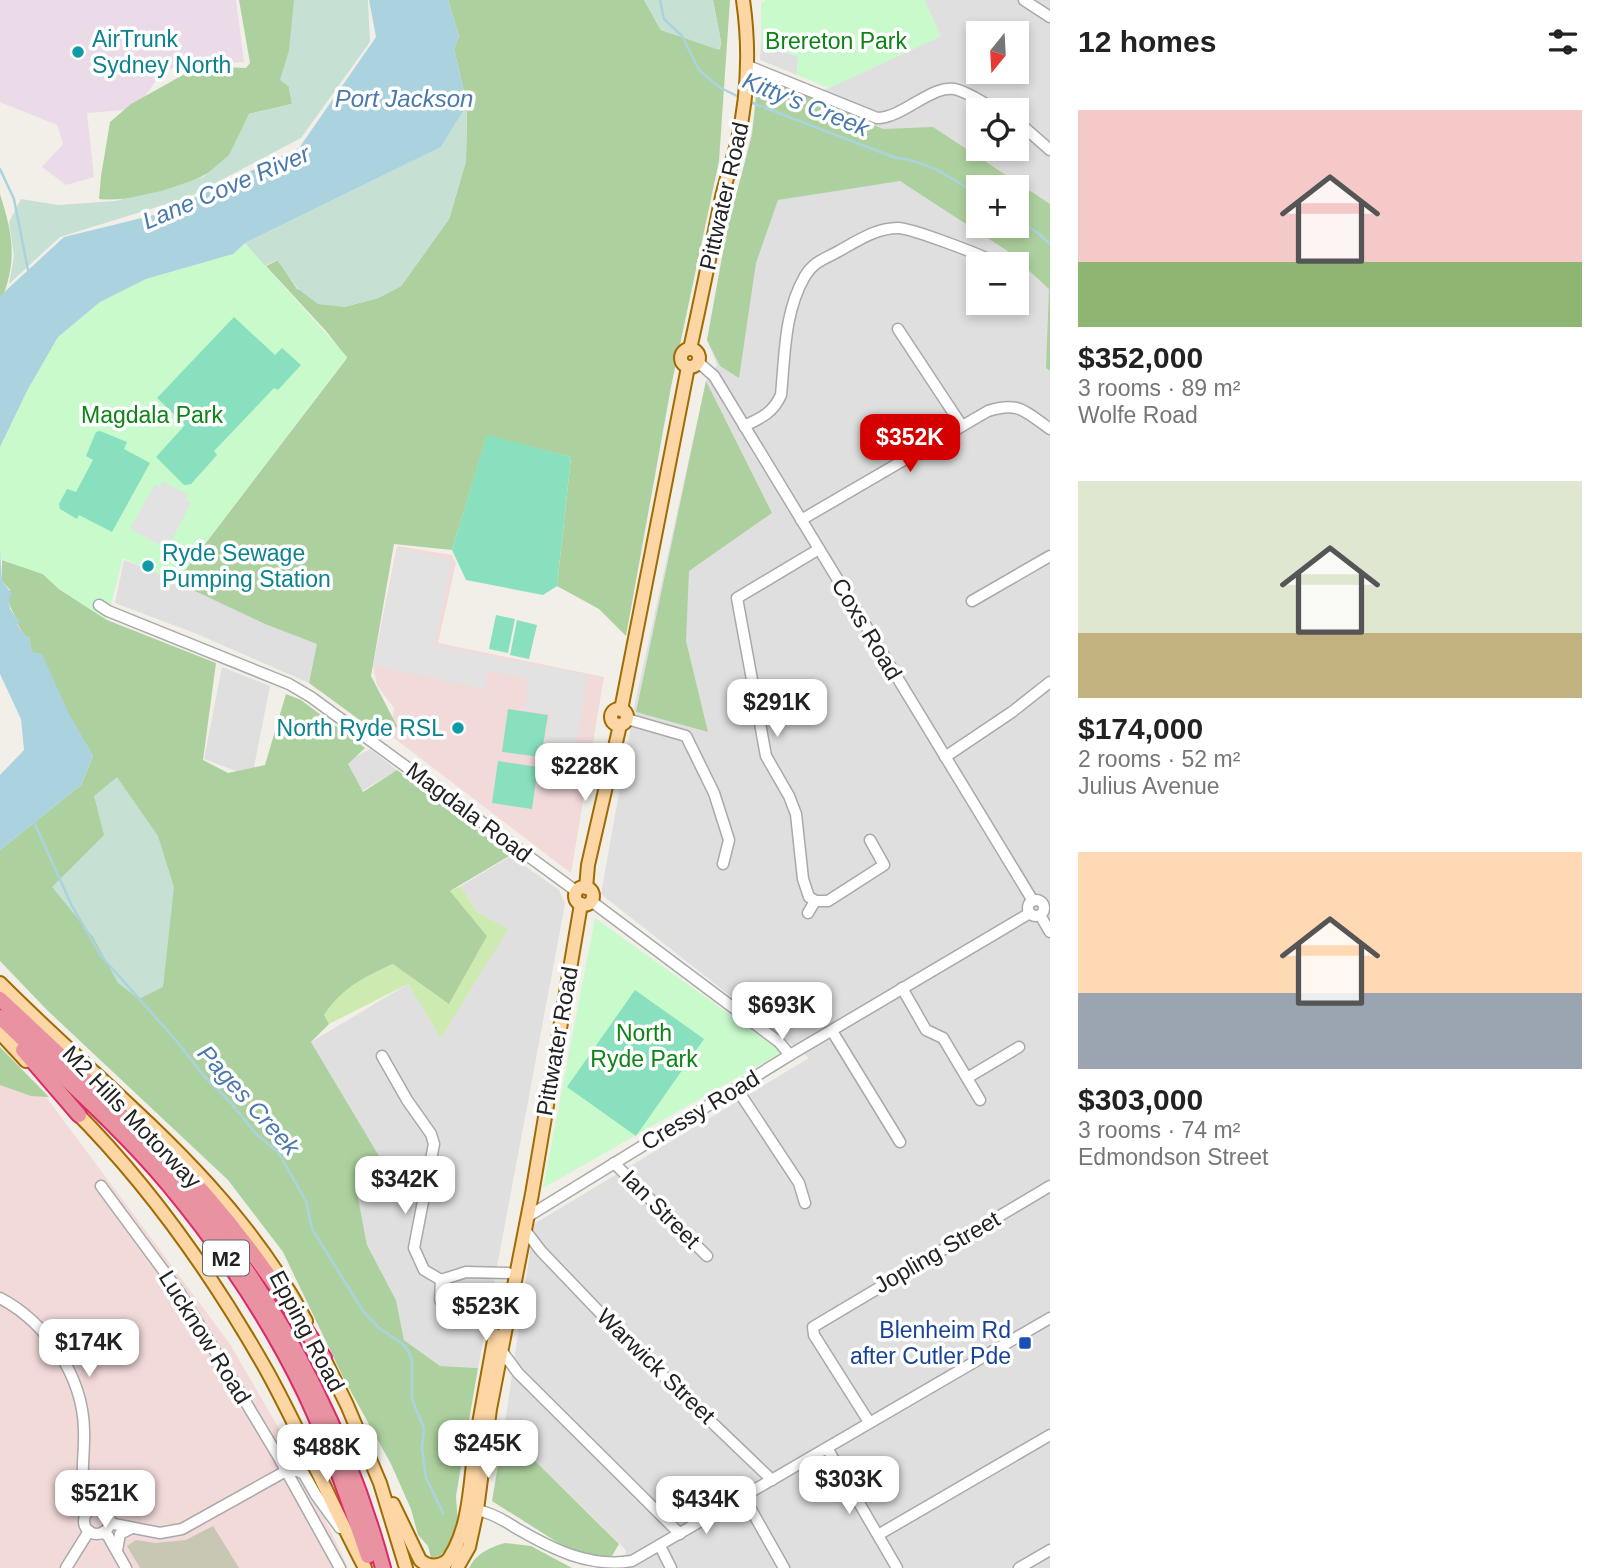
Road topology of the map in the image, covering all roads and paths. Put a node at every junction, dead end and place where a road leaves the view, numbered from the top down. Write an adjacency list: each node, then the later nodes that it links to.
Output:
1 (743, 0): 4 (main road, Pittwater Road)
2 (1024, 0): 3 (street)
3 (1050, 17)
4 (748, 66): 5 (street); 10 (main road, Pittwater Road)
5 (974, 98)
6 (1029, 132): 7 (street)
7 (1050, 150)
8 (968, 252): 11 (street)
9 (898, 329): 12 (street)
10 (693, 364): 11 (street, Coxs Road); 20 (main road)
11 (744, 426): 14 (street, Coxs Road)
12 (962, 426): 13 (street); 14 (street)
13 (1050, 429)
14 (801, 520): 15 (street, Coxs Road)
15 (819, 549): 21 (street, Coxs Road); 25 (street)
16 (1050, 556): 17 (street)
17 (972, 601)
18 (99, 604): 24 (street, Magdala Road)
19 (1050, 682): 21 (street)
20 (623, 718): 23 (street); 24 (main road)
21 (945, 757): 26 (street, Coxs Road)
22 (870, 840): 25 (street)
23 (723, 864)
24 (581, 889): 27 (main road)
25 (816, 901): 28 (street)
26 (1042, 901): 29 (street)
27 (586, 903): 39 (street); 48 (main road, Pittwater Road)
28 (808, 914)
29 (1035, 914): 30 (street); 32 (street, Cressy Road)
30 (1050, 932)
31 (0, 983): 65 (main road, Epping Road)
32 (902, 988): 36 (street, Cressy Road); 41 (street)
33 (0, 999): 43 (highway, M2)
34 (0, 1017): 88 (highway, M2 Hills Motorway / M2)
35 (0, 1024): 45 (highway)
36 (832, 1031): 39 (street, Cressy Road); 46 (street)
37 (0, 1033): 45 (main road)
38 (1019, 1047): 41 (street)
39 (790, 1055): 42 (street, Cressy Road)
40 (382, 1056): 59 (street)
41 (967, 1078): 44 (street)
42 (737, 1089): 47 (street, Cressy Road); 53 (street)
43 (107, 1100): 65 (highway, M2); 94 (highway, M2 Hills Motorway / M2)
44 (980, 1100)
45 (79, 1115): 70 (main road)
46 (900, 1142)
47 (614, 1163): 52 (street, Cressy Road); 56 (street, Ian Street)
48 (533, 1178): 51 (main road, Pittwater Road); 58 (main road, Pittwater Road)
49 (101, 1186): 72 (street, Lucknow Road)
50 (1050, 1186): 68 (street, Jopling Street)
51 (532, 1194): 52 (street); 54 (main road, Pittwater Road)
52 (551, 1200): 54 (street, Cressy Road)
53 (805, 1203)
54 (526, 1224): 55 (street, Warwick Street); 57 (main road, Pittwater Road)
55 (541, 1251): 57 (street); 73 (street, Warwick Street)
56 (708, 1255)
57 (519, 1257): 58 (street); 60 (main road, Pittwater Road)
58 (508, 1273): 59 (street); 60 (street); 77 (main road, Pittwater Road)
59 (441, 1280): 62 (street)
60 (511, 1296): 64 (main road, Pittwater Road)
61 (0, 1298): 76 (street)
62 (440, 1300)
63 (1050, 1318): 68 (street)
64 (501, 1350): 66 (street); 67 (main road, Pittwater Road)
65 (324, 1358): 74 (main road, Epping Road)
66 (518, 1373): 67 (street); 81 (street)
67 (497, 1376): 77 (main road, Pittwater Road)
68 (869, 1422): 71 (street)
69 (1050, 1435): 82 (street)
70 (304, 1445): 72 (street); 84 (main road)
71 (827, 1448): 73 (street); 82 (street)
72 (286, 1471): 79 (street); 84 (street); 93 (street, Lucknow Road)
73 (772, 1480): 75 (street)
74 (380, 1483): 89 (main road); 95 (main road, Epping Road)
75 (744, 1497): 81 (street); 98 (street)
76 (89, 1510): 78 (street); 80 (street)
77 (472, 1510): 83 (main road, Pittwater Road); 89 (main road, Pittwater Road); 90 (street)
78 (106, 1528): 79 (street); 80 (street); 87 (street)
79 (132, 1528): 87 (street)
80 (89, 1531): 91 (street)
81 (680, 1534): 85 (street)
82 (878, 1535): 99 (street)
83 (471, 1538): 89 (main road, Pittwater Road); 96 (main road)
84 (350, 1539): 88 (main road)
85 (660, 1546): 90 (street); 97 (street)
86 (1050, 1550): 100 (street)
87 (117, 1552): 92 (street)
88 (367, 1562)
89 (449, 1565)
90 (593, 1567)
91 (66, 1568)
92 (126, 1568)
93 (340, 1568)
94 (383, 1568)
95 (406, 1568)
96 (466, 1568)
97 (671, 1568)
98 (784, 1568)
99 (897, 1568)
100 (1019, 1568)

